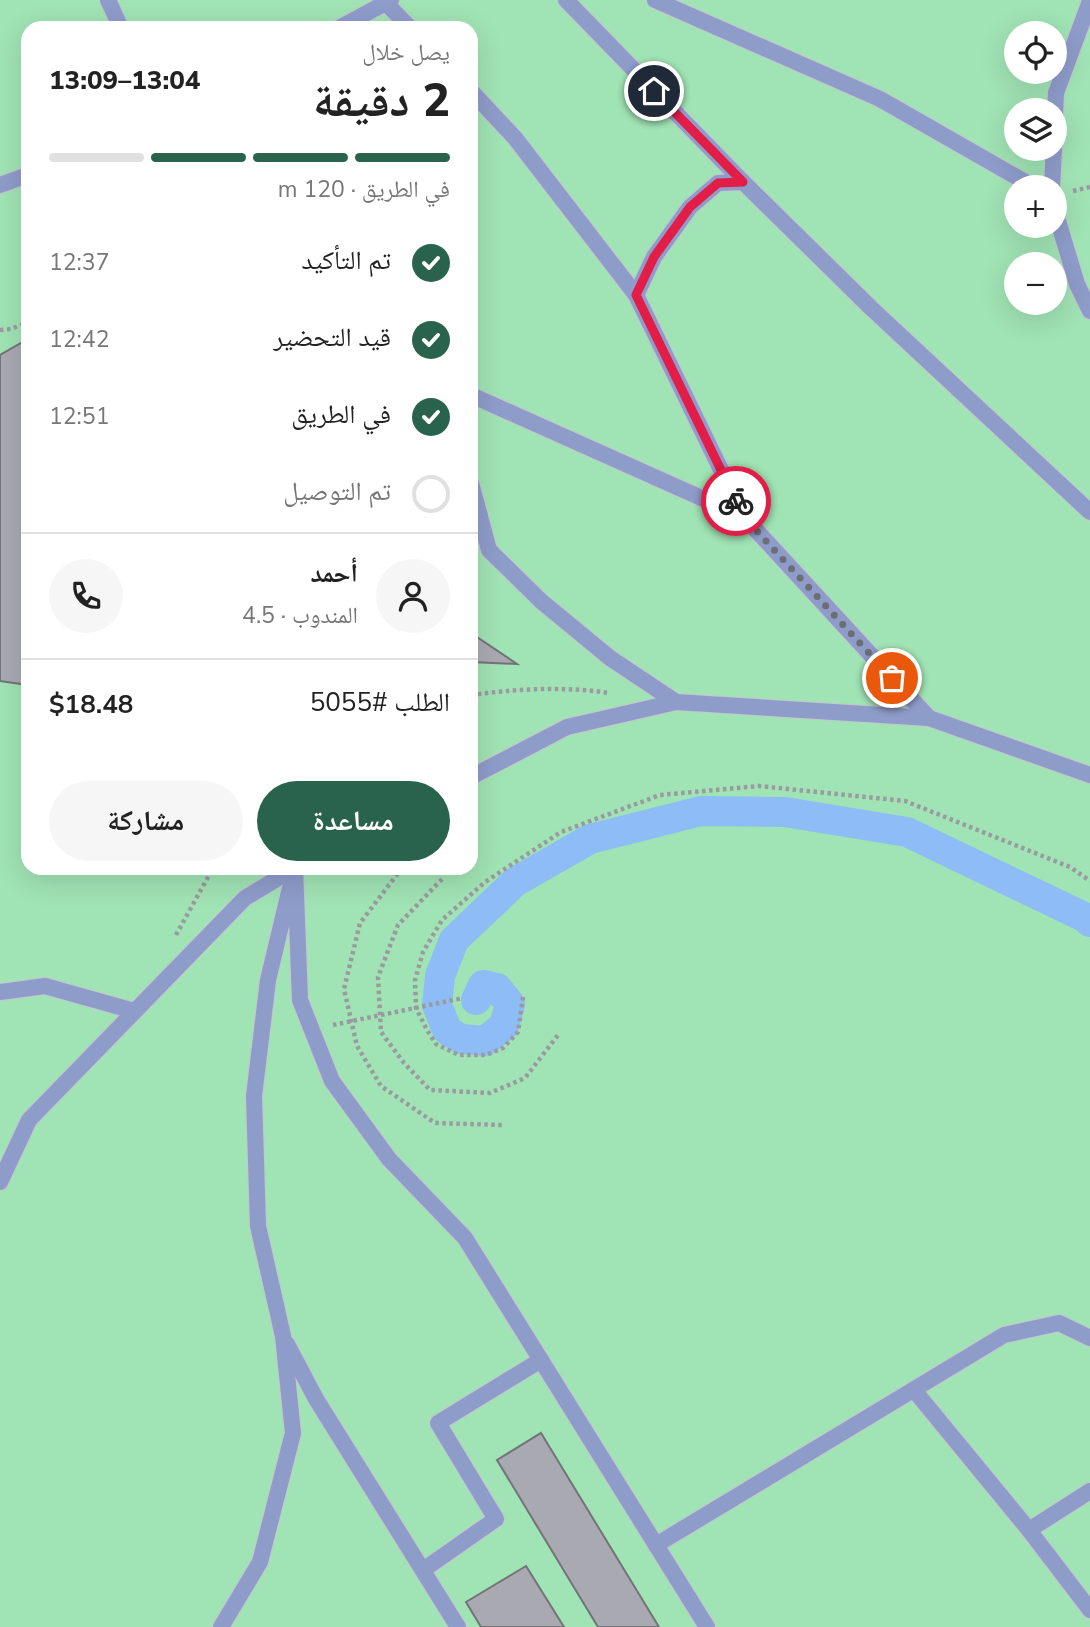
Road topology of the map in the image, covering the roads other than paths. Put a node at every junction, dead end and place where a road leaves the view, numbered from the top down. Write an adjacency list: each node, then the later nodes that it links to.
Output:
1 (108, 0): 6 (lane)
2 (566, 0): 13 (lane)
3 (656, 0): 11 (lane)
4 (389, 1): 7 (lane); 8 (lane)
5 (1090, 1): 10 (lane)
6 (118, 21)
7 (352, 21)
8 (405, 21)
9 (478, 98): 16 (lane)
10 (1056, 98)
11 (1013, 175)
12 (21, 178): 14 (lane)
13 (743, 182): 16 (lane); 20 (lane)
14 (0, 185)
15 (1063, 238): 17 (lane)
16 (636, 295): 21 (lane)
17 (1090, 312)
18 (478, 399): 21 (lane)
19 (478, 509): 22 (lane)
20 (1090, 512)
21 (744, 517): 23 (lane)
22 (676, 702): 23 (lane); 24 (lane)
23 (929, 718): 25 (lane)
24 (478, 773)
25 (1090, 775)
26 (283, 875): 30 (lane)
27 (293, 875): 32 (lane)
28 (295, 875): 34 (lane)
29 (0, 992): 30 (lane)
30 (134, 1011): 31 (lane)
31 (0, 1182)
32 (283, 1336): 39 (lane); 41 (lane)
33 (1090, 1338): 35 (lane)
34 (541, 1360): 38 (lane); 39 (lane)
35 (914, 1390): 37 (lane); 38 (lane)
36 (1090, 1491): 37 (lane)
37 (1029, 1530): 40 (lane)
38 (656, 1545): 43 (lane)
39 (423, 1570): 42 (lane)
40 (1090, 1610)
41 (221, 1627)
42 (458, 1627)
43 (707, 1627)

